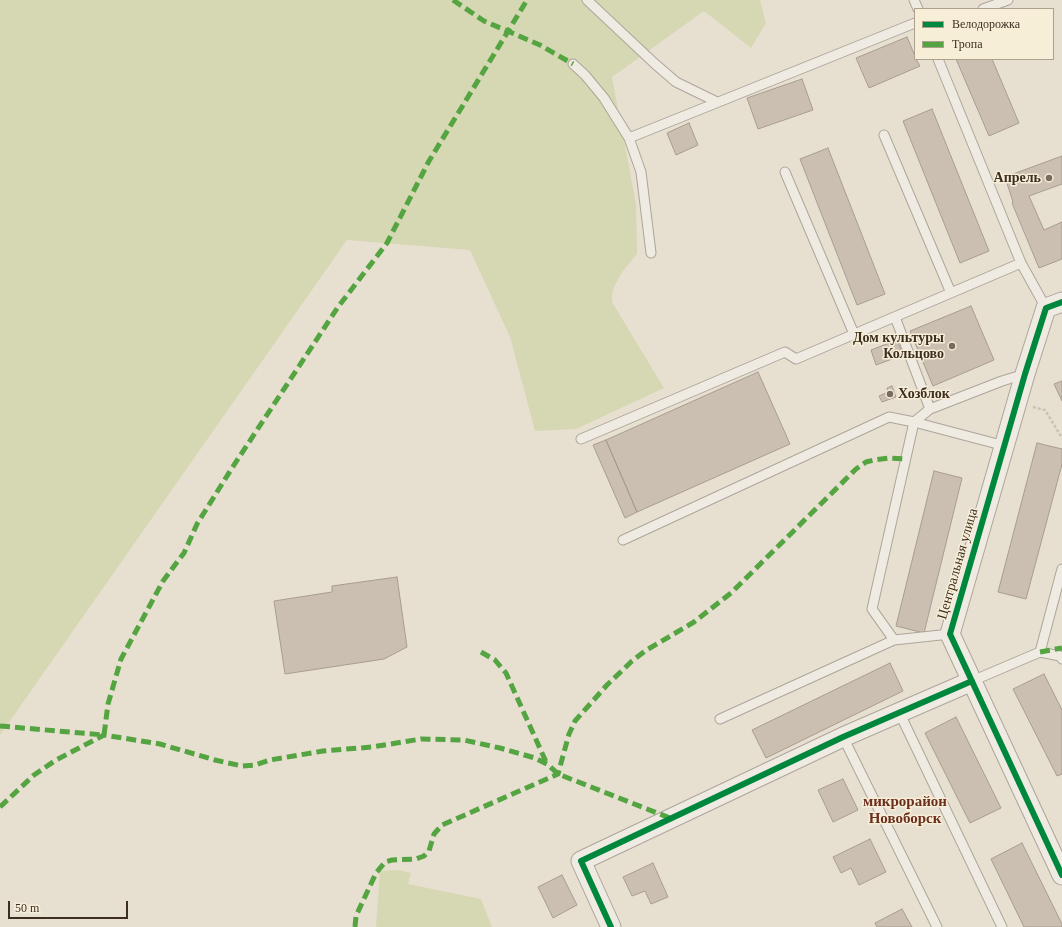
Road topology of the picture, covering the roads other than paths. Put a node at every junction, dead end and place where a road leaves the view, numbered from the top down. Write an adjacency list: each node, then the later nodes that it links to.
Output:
1 (586, 0): 7 (lane)
2 (1008, 0): 3 (lane)
3 (986, 8)
4 (914, 23): 7 (lane)
5 (938, 60): 12 (lane)
6 (573, 64): 9 (lane)
7 (717, 102): 9 (lane)
8 (884, 134): 13 (lane)
9 (629, 138): 11 (lane)
10 (785, 172): 16 (lane)
11 (651, 253)
12 (1021, 263): 13 (lane); 14 (lane)
13 (951, 293): 15 (lane)
14 (1054, 305): 17 (street, Центральная улица)
15 (895, 317): 16 (lane); 18 (lane)
16 (854, 334): 20 (lane)
17 (1025, 374): 18 (lane); 21 (street, Центральная улица)
18 (930, 409): 19 (lane)
19 (914, 422): 21 (lane); 22 (lane); 25 (lane)
20 (581, 439)
21 (1005, 446): 24 (street, Центральная улица)
22 (623, 540)
23 (1062, 569): 26 (lane)
24 (950, 634): 25 (lane); 28 (street, Центральная улица)
25 (894, 640): 30 (lane)
26 (1040, 652): 27 (lane); 28 (lane)
27 (1062, 659)
28 (972, 681): 29 (street); 32 (street, Центральная улица)
29 (899, 712): 31 (street); 35 (lane)
30 (720, 719)
31 (843, 737): 33 (street); 34 (lane)
32 (1062, 875)
33 (610, 927)
34 (937, 927)
35 (1002, 927)

